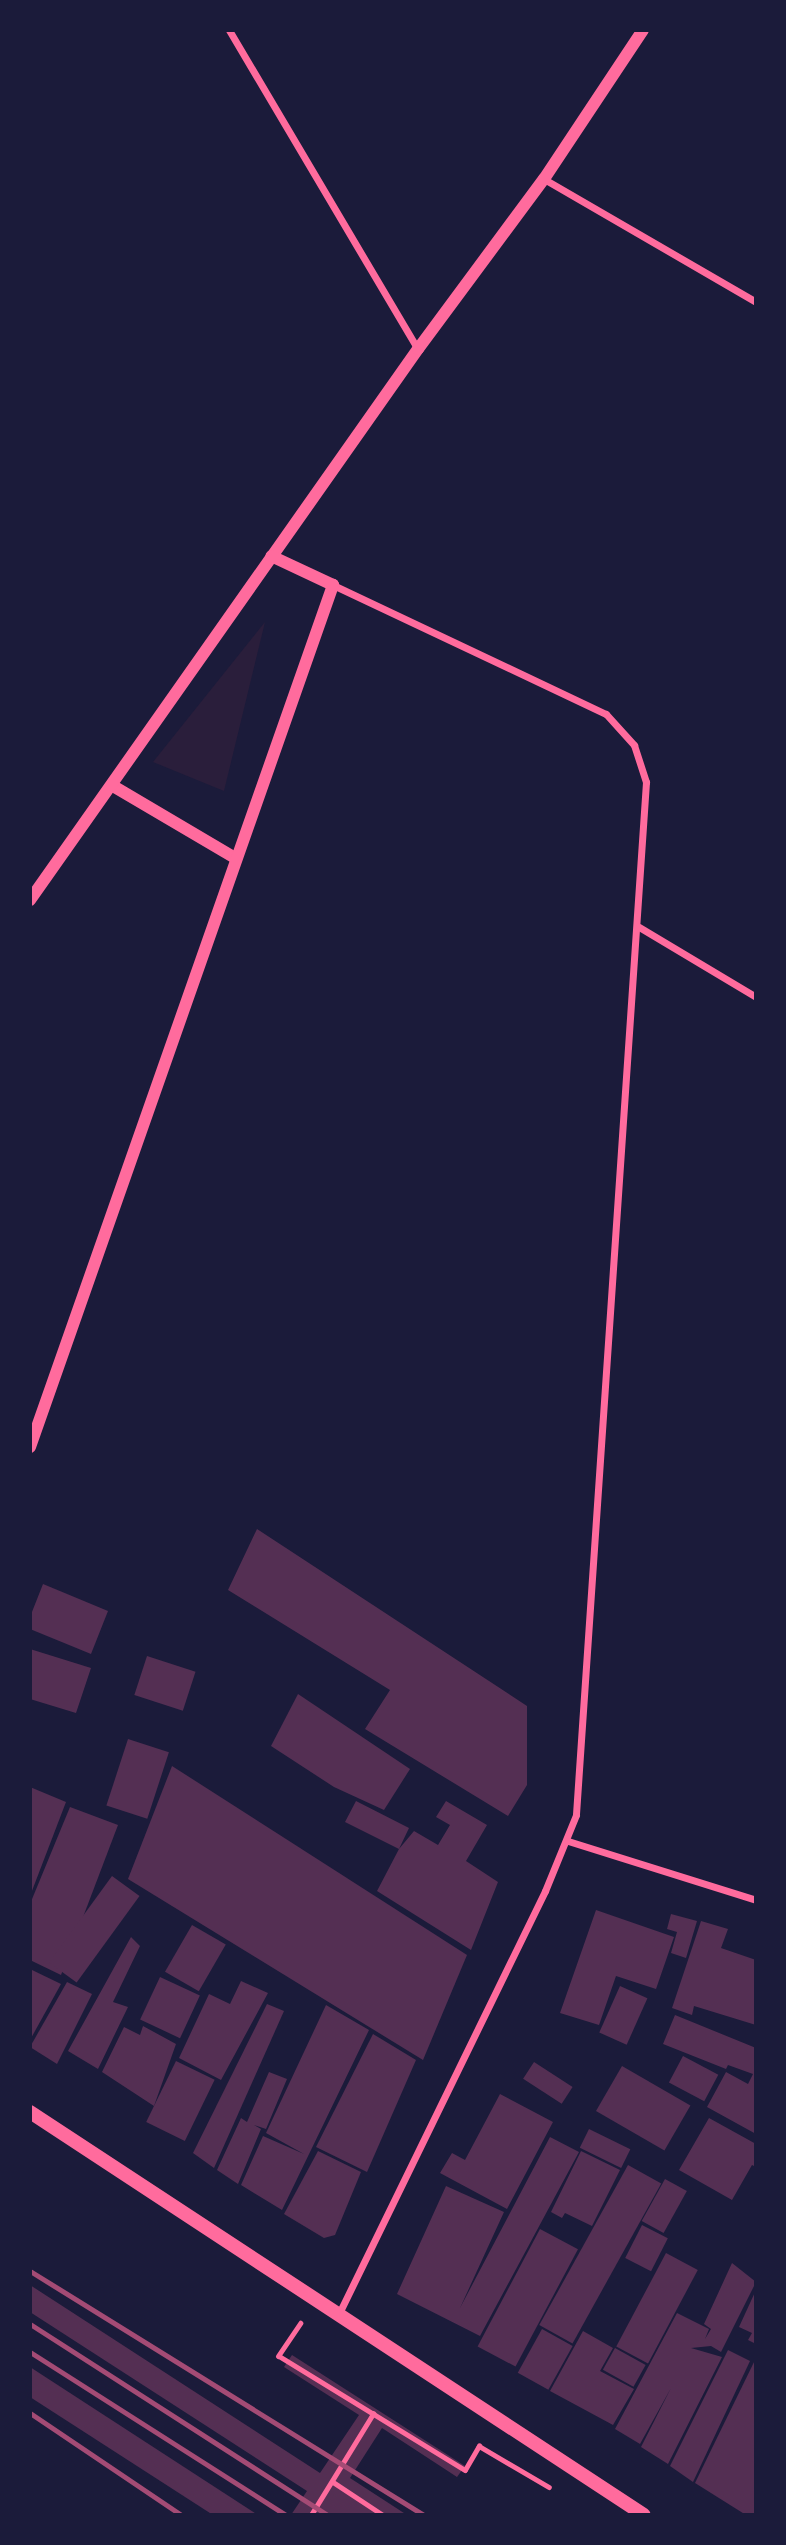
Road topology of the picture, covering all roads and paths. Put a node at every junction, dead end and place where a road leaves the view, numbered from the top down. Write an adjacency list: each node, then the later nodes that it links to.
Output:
1 (229, 30): 5 (street)
2 (643, 30): 3 (street)
3 (544, 179): 4 (street); 5 (street)
4 (756, 302)
5 (418, 349): 6 (street)
6 (271, 556): 7 (street); 8 (street)
7 (333, 585): 9 (street); 11 (street)
8 (113, 786): 9 (street); 10 (street)
9 (235, 858): 13 (street)
10 (30, 900)
11 (639, 927): 12 (street); 14 (street)
12 (756, 996)
13 (30, 1447)
14 (568, 1841): 15 (street); 18 (street)
15 (756, 1900)
16 (30, 2112): 17 (main road)
17 (317, 2299): 18 (main road); 19 (path)
18 (339, 2313): 24 (main road)
19 (373, 2414): 20 (path); 21 (path)
20 (465, 2470)
21 (333, 2482): 22 (path); 23 (path)
22 (311, 2515)
23 (383, 2515)
24 (644, 2515)

